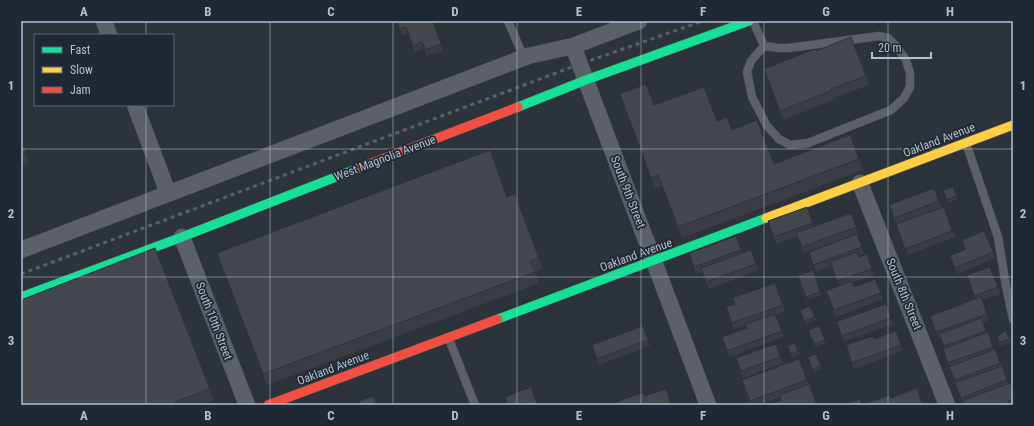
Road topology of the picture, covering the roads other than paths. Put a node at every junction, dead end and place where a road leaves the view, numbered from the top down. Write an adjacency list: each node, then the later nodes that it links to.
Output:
1 (104, 21): 6 (street)
2 (508, 21): 9 (lane)
3 (640, 21): 7 (street)
4 (749, 21): 10 (street, West Magnolia Avenue)
5 (753, 21): 8 (lane)
6 (109, 34)
7 (573, 46): 9 (street); 10 (street, South 9th Street)
8 (764, 46): 8 (lane)
9 (524, 58): 15 (street)
10 (586, 80): 16 (street, West Magnolia Avenue); 18 (street, South 9th Street)
11 (135, 106): 15 (street)
12 (1013, 125): 13 (street, Oakland Avenue)
13 (965, 143): 14 (street, Oakland Avenue); 20 (lane)
14 (860, 183): 18 (street, Oakland Avenue); 26 (street, South 8th Street)
15 (168, 193): 17 (street)
16 (182, 237): 19 (street, West Magnolia Avenue); 22 (street, South 10th Street)
17 (21, 250)
18 (654, 261): 21 (street, Oakland Avenue); 25 (street, South 9th Street)
19 (21, 297)
20 (1013, 319)
21 (448, 337): 23 (street, Oakland Avenue); 24 (lane)
22 (247, 405)
23 (268, 405)
24 (475, 405)
25 (708, 405)
26 (947, 405)

